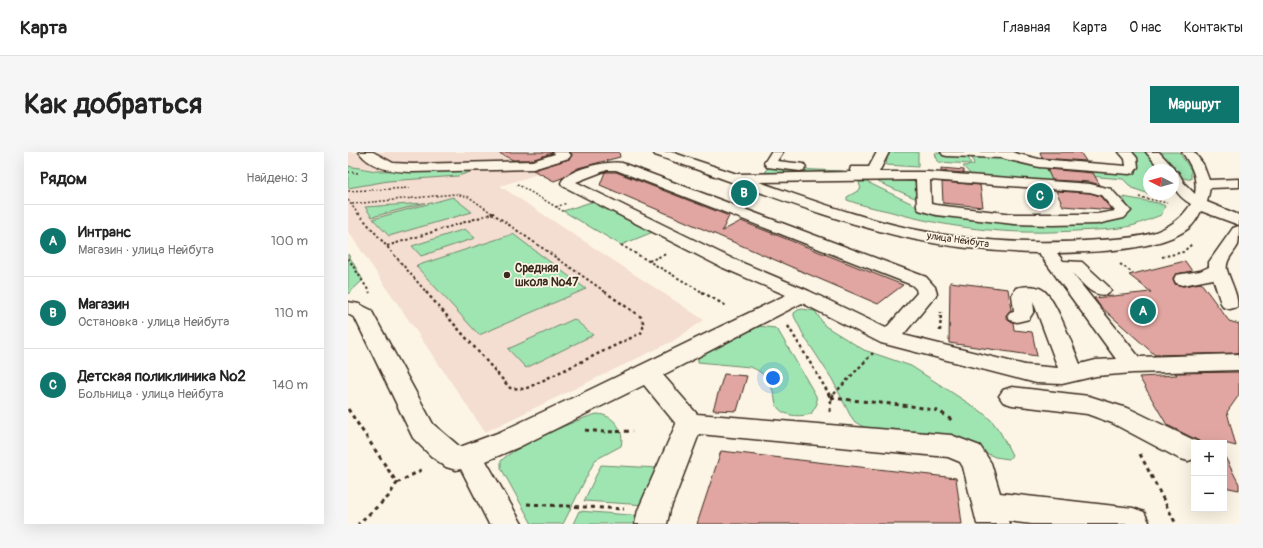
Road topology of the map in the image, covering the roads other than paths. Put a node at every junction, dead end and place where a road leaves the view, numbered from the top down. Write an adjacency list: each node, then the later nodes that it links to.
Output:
1 (365, 152): 13 (street)
2 (559, 152): 13 (street)
3 (659, 152): 16 (street, улица Нейбута)
4 (777, 152): 15 (street)
5 (883, 152): 15 (street)
6 (947, 152): 10 (street)
7 (1125, 152): 10 (street)
8 (1152, 152): 12 (street)
9 (1188, 152): 18 (street)
10 (1005, 153)
11 (470, 154): 13 (street)
12 (1163, 164)
13 (413, 168)
14 (926, 172): 14 (street); 15 (street)
15 (873, 173): 16 (street)
16 (737, 178): 23 (street, улица Нейбута)
17 (1239, 183): 18 (street)
18 (1203, 184): 20 (street, улица Нейбута)
19 (1179, 186): 20 (street)
20 (1198, 203): 21 (street); 23 (street, улица Нейбута)
21 (1239, 220)
22 (1239, 231): 24 (street)
23 (1051, 257): 26 (street); 33 (street)
24 (1218, 269): 25 (street); 28 (street)
25 (1183, 279)
26 (1101, 290)
27 (802, 295): 31 (street); 31 (street); 34 (street)
28 (1230, 303)
29 (348, 308): 41 (street)
30 (1020, 315): 35 (street)
31 (889, 338): 36 (street)
32 (1239, 362): 33 (street)
33 (1133, 365): 35 (street)
34 (648, 374): 39 (street); 41 (street)
35 (1072, 374): 36 (street)
36 (1036, 375): 38 (street)
37 (1012, 396): 38 (street)
38 (1045, 399): 40 (street)
39 (690, 423): 43 (street); 45 (street)
40 (1188, 450)
41 (469, 456): 42 (street)
42 (500, 513)
43 (990, 514): 44 (street)
44 (1133, 522)
45 (652, 524)

